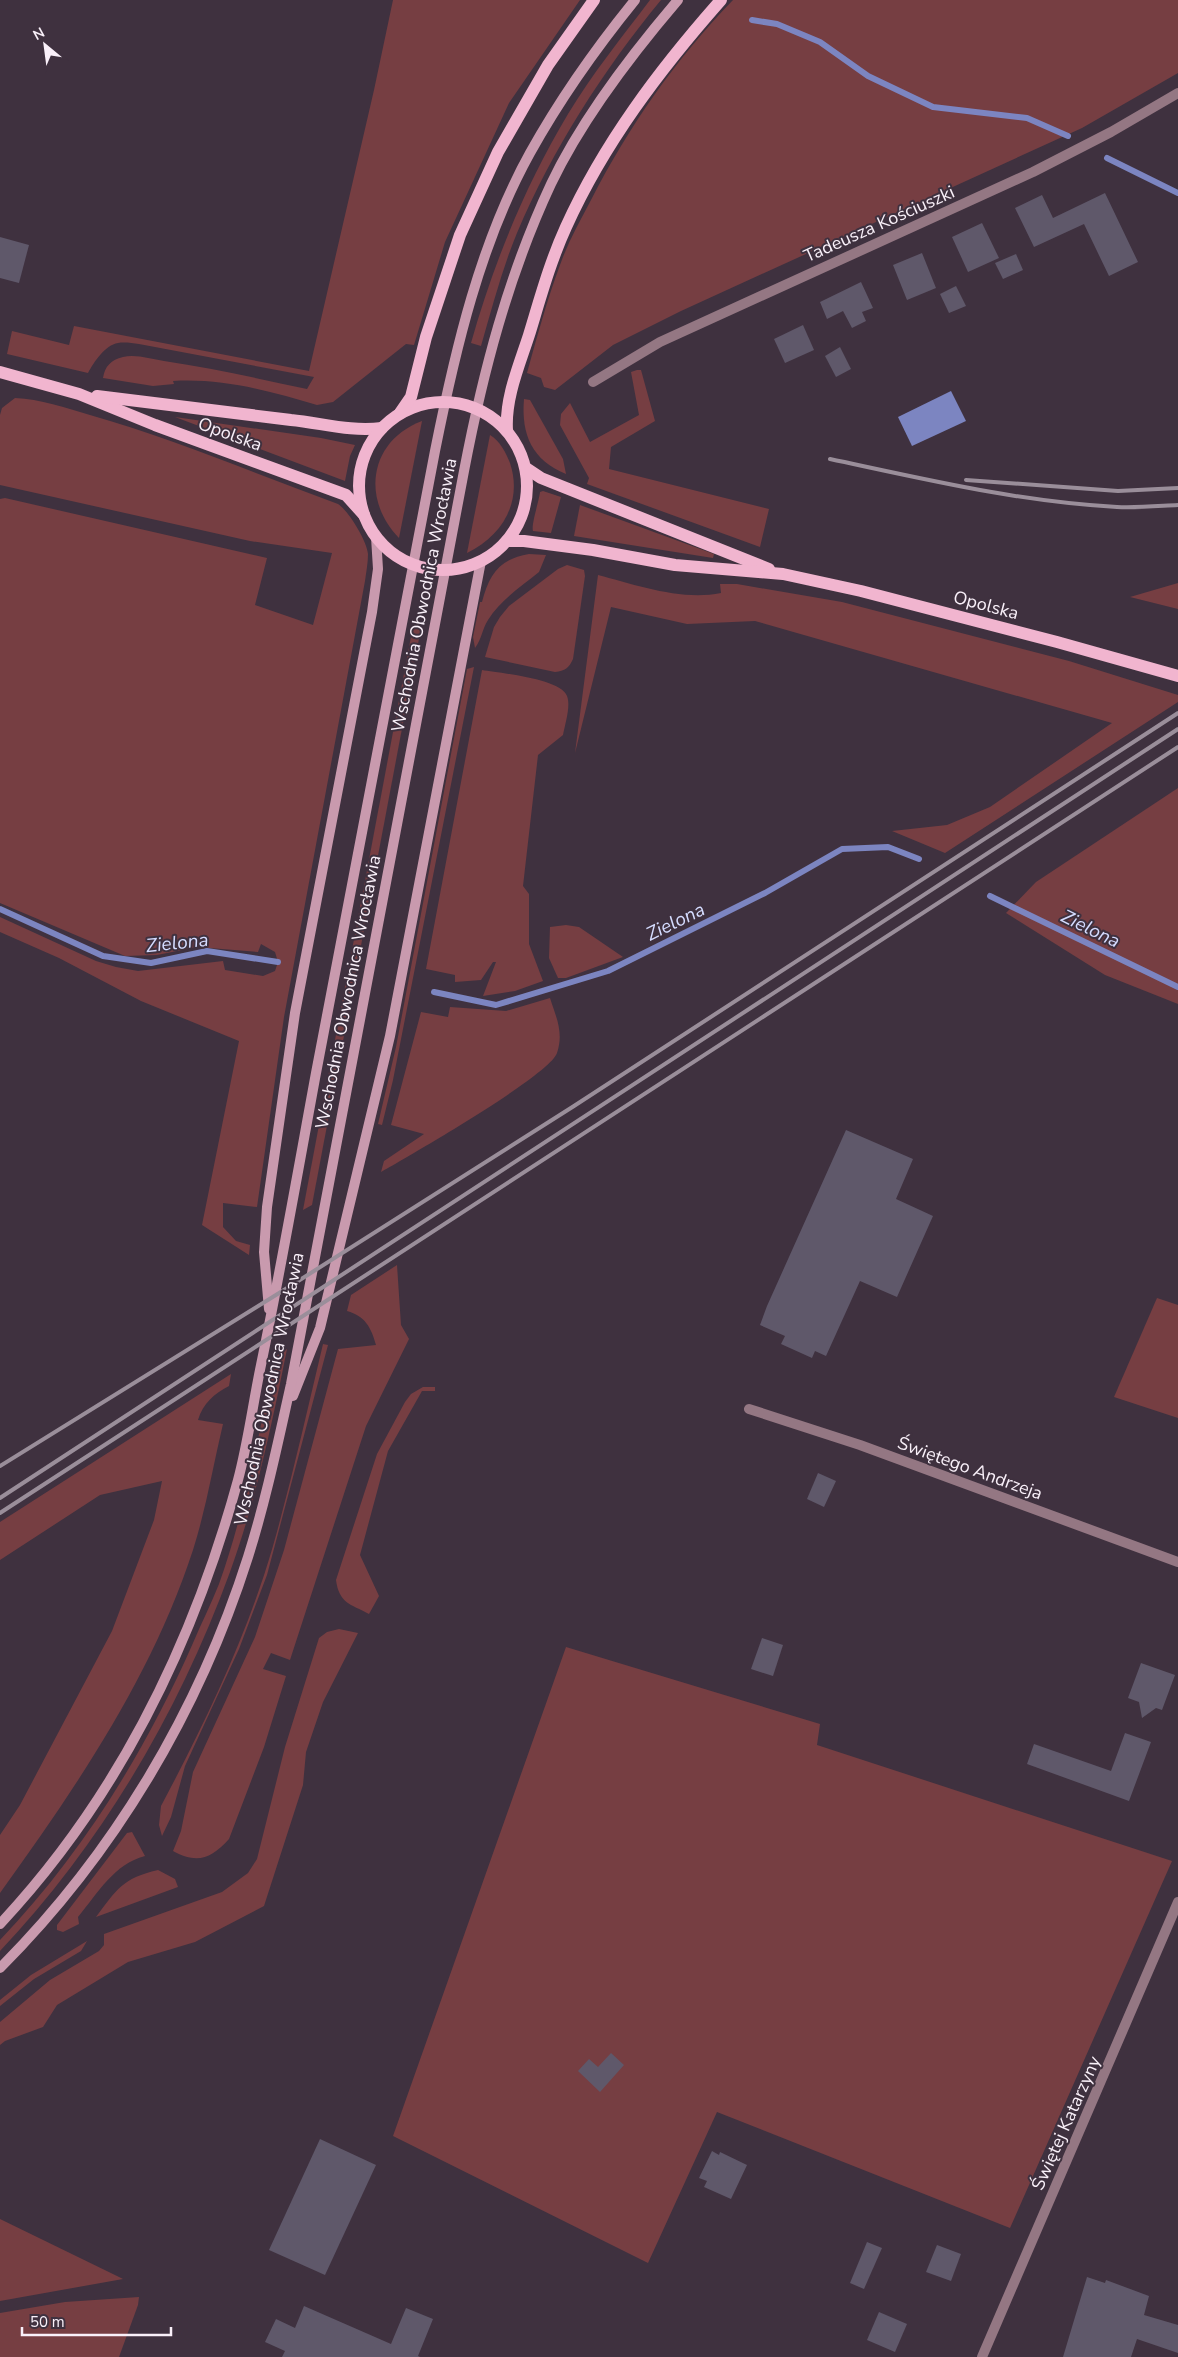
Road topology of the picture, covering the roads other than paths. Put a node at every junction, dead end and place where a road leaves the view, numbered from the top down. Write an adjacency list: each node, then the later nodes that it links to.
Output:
1 (594, 0): 9 (main road)
2 (634, 0): 19 (main road, Wschodnia Obwodnica Wrocławia)
3 (678, 0): 21 (main road, Wschodnia Obwodnica Wrocławia)
4 (722, 0): 11 (main road)
5 (1178, 93): 7 (street, Tadeusza Kościuszki)
6 (0, 372): 8 (main road, Opolska)
7 (592, 382)
8 (79, 394): 10 (main road, Opolska); 13 (main road, Opolska)
9 (400, 413): 10 (main road); 11 (main road)
10 (382, 428): 13 (main road)
11 (507, 430): 12 (main road)
12 (526, 468): 15 (main road); 17 (main road, Opolska)
13 (364, 514): 14 (main road)
14 (376, 537): 16 (main road); 19 (main road)
15 (507, 541): 16 (main road); 17 (main road, Opolska)
16 (481, 562): 21 (main road)
17 (783, 574): 18 (main road, Opolska)
18 (1178, 676)
19 (270, 1322): 24 (main road, Wschodnia Obwodnica Wrocławia)
20 (749, 1409): 22 (street, Świętego Andrzeja)
21 (285, 1412): 25 (main road, Wschodnia Obwodnica Wrocławia)
22 (1178, 1562)
23 (1178, 1902): 26 (street, Świętej Katarzyny)
24 (0, 1924)
25 (0, 1968)
26 (982, 2357)

